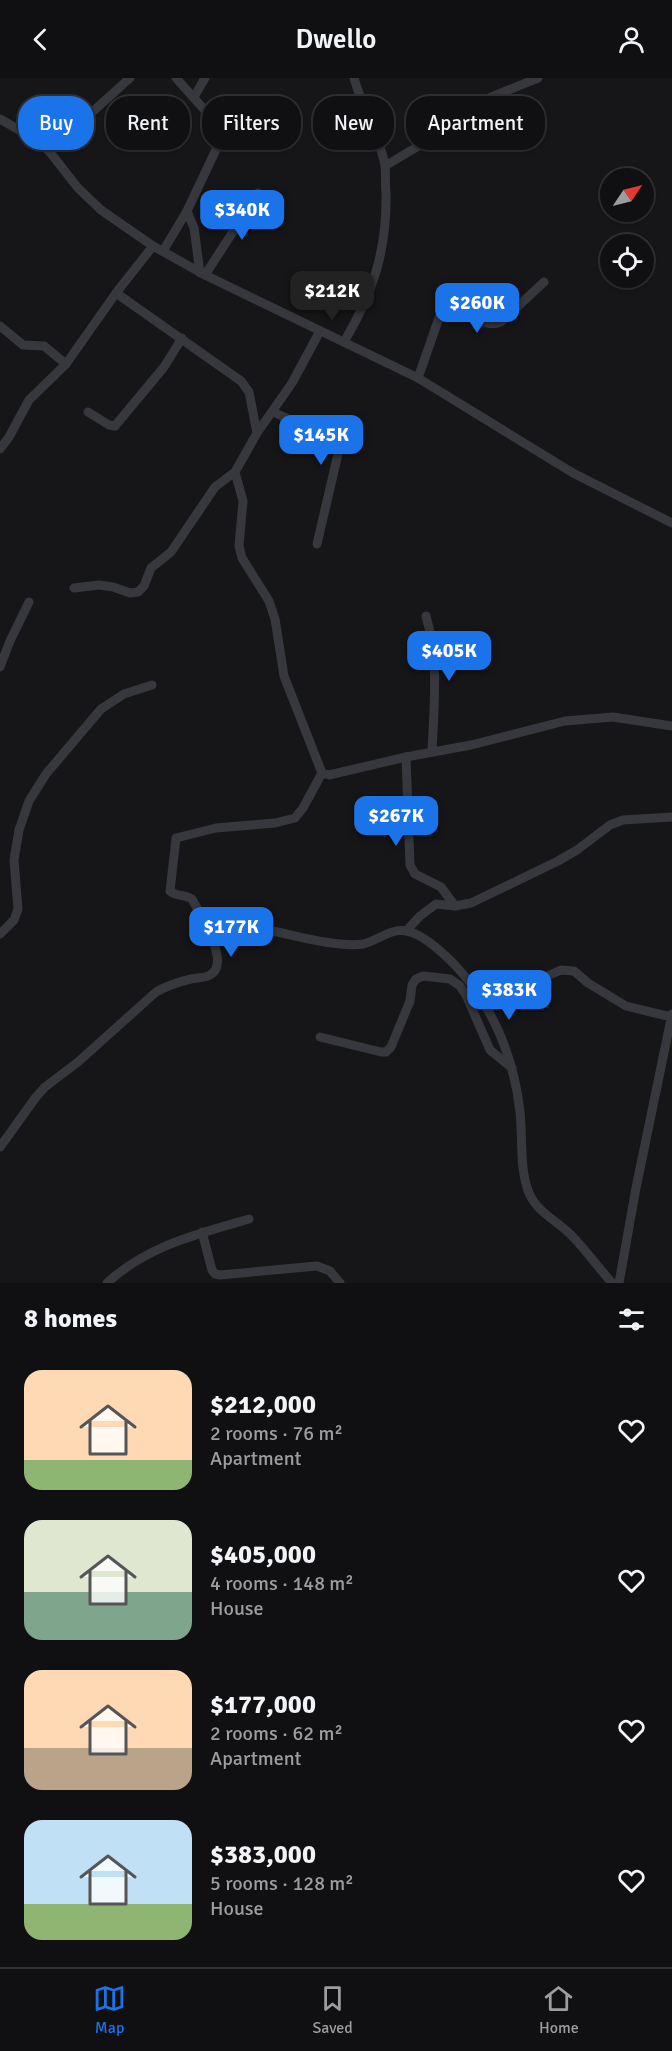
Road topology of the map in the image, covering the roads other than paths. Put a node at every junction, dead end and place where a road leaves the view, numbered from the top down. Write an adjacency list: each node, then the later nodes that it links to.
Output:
1 (130, 78): 8 (street)
2 (176, 78): 6 (street)
3 (205, 78): 6 (street)
4 (538, 78): 9 (street)
5 (354, 81): 9 (street)
6 (194, 97): 11 (street)
7 (0, 119): 8 (street)
8 (49, 151): 12 (street)
9 (385, 166): 20 (street)
10 (258, 193): 14 (street)
11 (188, 211): 13 (street); 14 (street)
12 (153, 246): 13 (street); 16 (street)
13 (163, 251): 14 (street)
14 (202, 274): 18 (street)
15 (544, 282): 22 (street)
16 (116, 293): 19 (street); 21 (street)
17 (0, 326): 21 (street)
18 (320, 331): 20 (street); 24 (street)
19 (182, 338): 23 (street); 25 (street)
20 (344, 342): 22 (street)
21 (66, 364): 26 (street)
22 (418, 378): 28 (street)
23 (88, 412)
24 (273, 412): 25 (street); 29 (street)
25 (257, 433): 27 (street)
26 (0, 449)
27 (235, 472): 30 (street); 38 (street)
28 (672, 523)
29 (318, 544)
30 (74, 588)
31 (29, 602): 33 (street)
32 (426, 616): 36 (street)
33 (0, 667)
34 (152, 685): 43 (street)
35 (672, 726): 36 (street)
36 (432, 752): 37 (street)
37 (406, 757): 38 (street); 40 (street)
38 (322, 773): 49 (street)
39 (672, 817): 40 (street)
40 (455, 906): 42 (street)
41 (268, 930): 42 (street)
42 (407, 930): 44 (street)
43 (0, 934)
44 (488, 1009): 45 (street); 48 (street)
45 (672, 1015): 47 (street)
46 (320, 1037): 48 (street)
47 (668, 1059): 55 (street)
48 (512, 1068): 54 (street)
49 (0, 1147)
50 (249, 1219): 51 (street)
51 (202, 1232): 52 (street); 53 (street)
52 (107, 1283)
53 (340, 1283)
54 (612, 1283)
55 (619, 1283)

